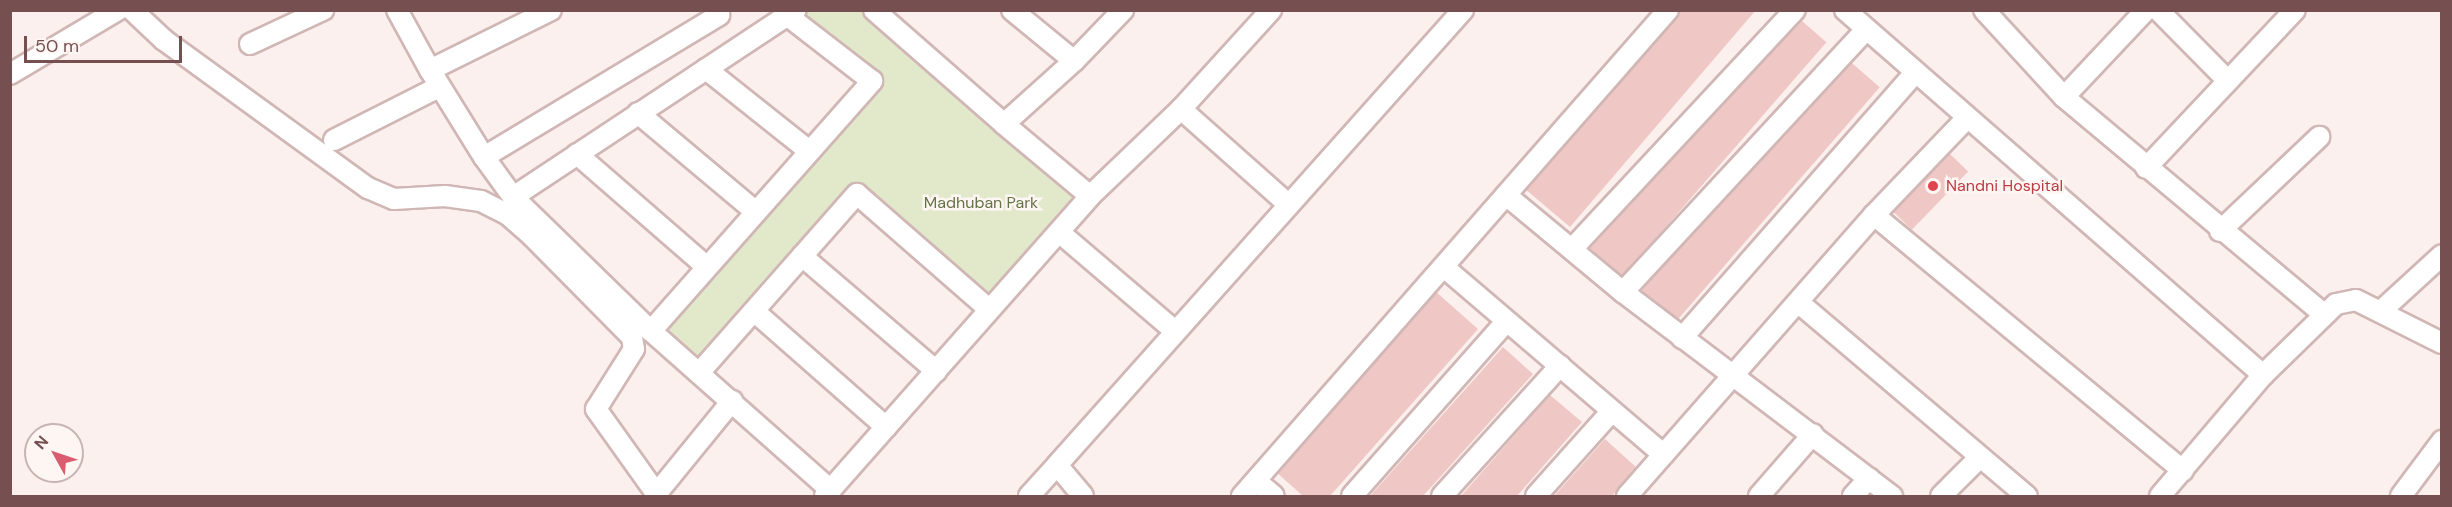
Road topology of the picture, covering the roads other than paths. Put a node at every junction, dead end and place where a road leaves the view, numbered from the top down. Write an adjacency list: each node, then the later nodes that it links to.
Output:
1 (118, 10): 24 (street)
2 (132, 10): 81 (street)
3 (322, 10): 21 (street)
4 (397, 10): 26 (street)
5 (551, 10): 26 (street)
6 (874, 10): 32 (street)
7 (1012, 10): 22 (street)
8 (1123, 10): 22 (street)
9 (1271, 10): 29 (street)
10 (1463, 10): 42 (street)
11 (1668, 10): 39 (street)
12 (1795, 10): 47 (street)
13 (1845, 10): 20 (street)
14 (1984, 10): 28 (street)
15 (2146, 10): 28 (street)
16 (2158, 10): 27 (street)
17 (2295, 10): 27 (street)
18 (792, 13): 23 (street); 35 (street)
19 (719, 15): 37 (street)
20 (1866, 30): 25 (street); 52 (street)
21 (250, 44)
22 (1074, 61): 32 (street)
23 (706, 69): 30 (street); 35 (street)
24 (10, 74)
25 (1914, 74): 31 (street); 61 (street)
26 (435, 78): 34 (street); 37 (street)
27 (2226, 80): 38 (street)
28 (2064, 97): 38 (street)
29 (1181, 109): 40 (street); 42 (street)
30 (638, 113): 36 (street); 43 (street)
31 (1965, 119): 44 (street); 67 (street)
32 (1004, 124): 40 (street)
33 (2319, 138): 45 (street)
34 (334, 140)
35 (809, 151): 43 (street)
36 (577, 154): 41 (street); 50 (street)
37 (484, 157): 41 (street)
38 (2146, 168): 45 (street)
39 (1506, 195): 47 (street); 51 (street)
40 (1090, 196): 46 (street)
41 (513, 197): 59 (street)
42 (1287, 203): 60 (street)
43 (756, 212): 50 (street)
44 (1874, 215): 53 (street); 77 (street)
45 (2220, 231): 57 (street)
46 (1059, 232): 54 (street); 60 (street)
47 (1572, 249): 52 (street)
48 (2442, 255): 55 (street)
49 (802, 256): 54 (street); 56 (street); 64 (street)
50 (707, 267): 59 (street)
51 (1445, 268): 58 (street); 79 (street)
52 (1623, 292): 61 (street)
53 (1798, 302): 66 (street); 74 (street)
54 (990, 310): 64 (street)
55 (2382, 310): 57 (street); 62 (street)
56 (754, 311): 65 (street); 70 (street)
57 (2322, 313): 67 (street)
58 (1506, 322): 63 (street); 86 (street)
59 (651, 331): 65 (street)
60 (1175, 331): 75 (street)
61 (1683, 338): 66 (street)
62 (2442, 343)
63 (1560, 366): 69 (street); 87 (street)
64 (936, 371): 70 (street)
65 (699, 373): 68 (street)
66 (1733, 373): 71 (street); 73 (street)
67 (2263, 375): 77 (street)
68 (732, 401): 80 (street); 81 (street)
69 (1612, 411): 73 (street); 88 (street)
70 (886, 427): 80 (street)
71 (1813, 434): 78 (street); 90 (street)
72 (2442, 441): 76 (street)
73 (1663, 454): 89 (street)
74 (1979, 458): 93 (street); 94 (street)
75 (1057, 465): 82 (street); 83 (street)
76 (2435, 469): 96 (street)
77 (2183, 471): 95 (street)
78 (1869, 477): 91 (street); 92 (street)
79 (1256, 481): 84 (street); 85 (street)
80 (828, 493)
81 (657, 495)
82 (1029, 496)
83 (1083, 496)
84 (1242, 496)
85 (1274, 496)
86 (1352, 496)
87 (1442, 496)
88 (1536, 496)
89 (1627, 496)
90 (1759, 496)
91 (1853, 496)
92 (1892, 496)
93 (1941, 496)
94 (2027, 496)
95 (2160, 496)
96 (2401, 496)

